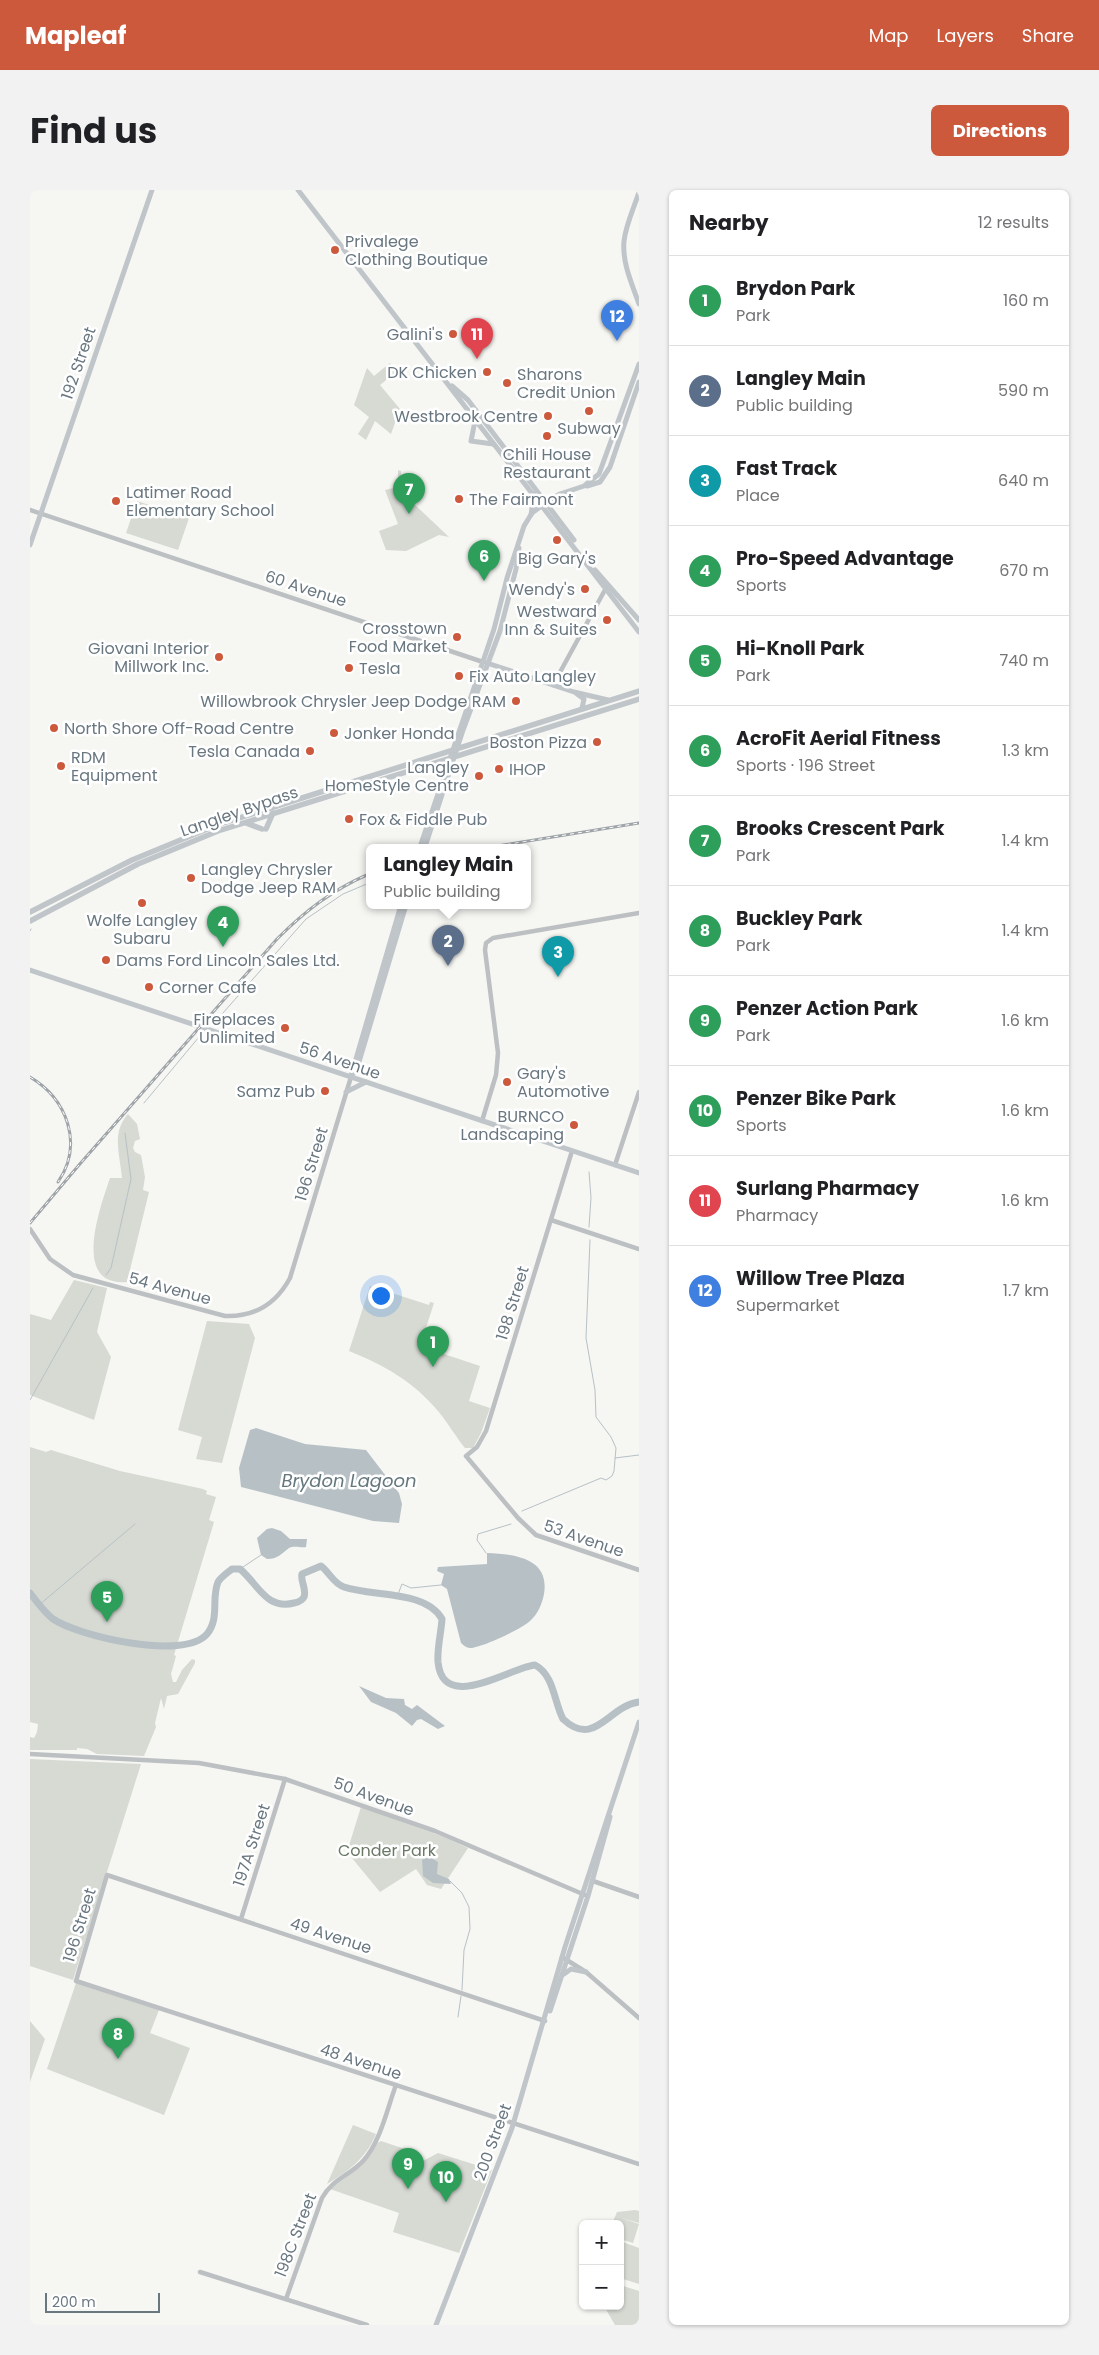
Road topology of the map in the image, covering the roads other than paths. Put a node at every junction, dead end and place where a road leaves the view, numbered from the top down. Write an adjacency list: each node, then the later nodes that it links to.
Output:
1 (152, 190): 14 (main road, 192 Street)
2 (298, 190): 6 (main road)
3 (639, 192): 4 (main road)
4 (639, 304)
5 (639, 364): 10 (main road)
6 (444, 379): 8 (main road); 12 (main road)
7 (639, 382): 10 (main road)
8 (475, 420): 9 (main road); 9 (main road)
9 (494, 444): 11 (main road)
10 (584, 486): 12 (main road)
11 (534, 494): 12 (main road); 15 (main road)
12 (545, 503): 15 (main road); 21 (main road)
13 (30, 510): 14 (street, 60 Avenue)
14 (40, 513): 17 (main road, 192 Street); 25 (street, 60 Avenue)
15 (531, 515): 16 (main road)
16 (520, 537): 18 (main road); 19 (main road)
17 (30, 544)
18 (513, 561): 19 (main road); 20 (main road)
19 (516, 569): 22 (main road)
20 (507, 578): 22 (main road); 25 (main road)
21 (608, 587): 23 (main road); 24 (main road); 26 (street)
22 (510, 589): 25 (main road)
23 (639, 620)
24 (639, 632)
25 (486, 663): 26 (main road, 60 Avenue); 32 (main road)
26 (553, 685): 28 (main road, 60 Avenue)
27 (639, 691): 30 (highway, Langley Bypass)
28 (574, 692): 30 (main road, 60 Avenue); 31 (main road)
29 (639, 699): 33 (highway, Langley Bypass)
30 (611, 700): 31 (highway, Langley Bypass)
31 (582, 708): 39 (highway, Langley Bypass)
32 (459, 735): 35 (main road); 36 (main road)
33 (273, 813): 34 (highway, Langley Bypass); 34 (highway)
34 (244, 822): 41 (highway, Langley Bypass)
35 (421, 844)
36 (426, 844)
37 (400, 909): 43 (main road, 196 Street)
38 (405, 909): 43 (main road, 196 Street)
39 (30, 912)
40 (639, 913): 47 (street)
41 (30, 920)
42 (31, 969): 43 (main road, 56 Avenue)
43 (351, 1077): 44 (main road, 56 Avenue); 45 (street, 196 Street)
44 (366, 1082): 45 (main road); 47 (main road, 56 Avenue)
45 (346, 1092): 54 (street, 196 Street)
46 (639, 1092): 49 (street)
47 (482, 1121): 48 (main road, 56 Avenue)
48 (572, 1151): 49 (main road, 56 Avenue); 51 (street, 198 Street)
49 (615, 1165): 50 (main road, 56 Avenue)
50 (639, 1173)
51 (551, 1220): 53 (street); 55 (street, 198 Street)
52 (30, 1229): 54 (street, 54 Avenue)
53 (639, 1249)
54 (296, 1258)
55 (466, 1456): 56 (street, 53 Avenue)
56 (639, 1570)
57 (639, 1722): 60 (main road, 200 Street)
58 (30, 1754): 59 (street, 50 Avenue)
59 (285, 1779): 64 (street, 50 Avenue); 67 (street, 197A Street)
60 (611, 1812): 61 (main road, 200 Street); 63 (main road, 200 Street)
61 (597, 1849): 63 (main road); 64 (main road, 200 Street)
62 (107, 1875): 67 (street, 49 Avenue); 72 (street, 196 Street)
63 (593, 1881): 65 (main road, 200 Street); 66 (street)
64 (582, 1894): 65 (street, 50 Avenue); 68 (main road, 200 Street)
65 (588, 1896): 69 (main road, 200 Street)
66 (639, 1897)
67 (241, 1919): 74 (street, 49 Avenue)
68 (562, 1957): 69 (street); 74 (main road, 200 Street)
69 (568, 1959): 70 (street); 71 (main road, 200 Street)
70 (586, 1972): 71 (main road); 73 (street)
71 (564, 1975): 74 (main road, 200 Street)
72 (76, 1981): 75 (street, 48 Avenue)
73 (639, 2018)
74 (545, 2021): 76 (main road, 200 Street)
75 (396, 2085): 76 (street, 48 Avenue); 79 (street, 198C Street)
76 (514, 2123): 77 (street, 48 Avenue); 81 (main road, 200 Street)
77 (639, 2164)
78 (200, 2272): 79 (street)
79 (286, 2300): 80 (street)
80 (367, 2325)
81 (436, 2325)

